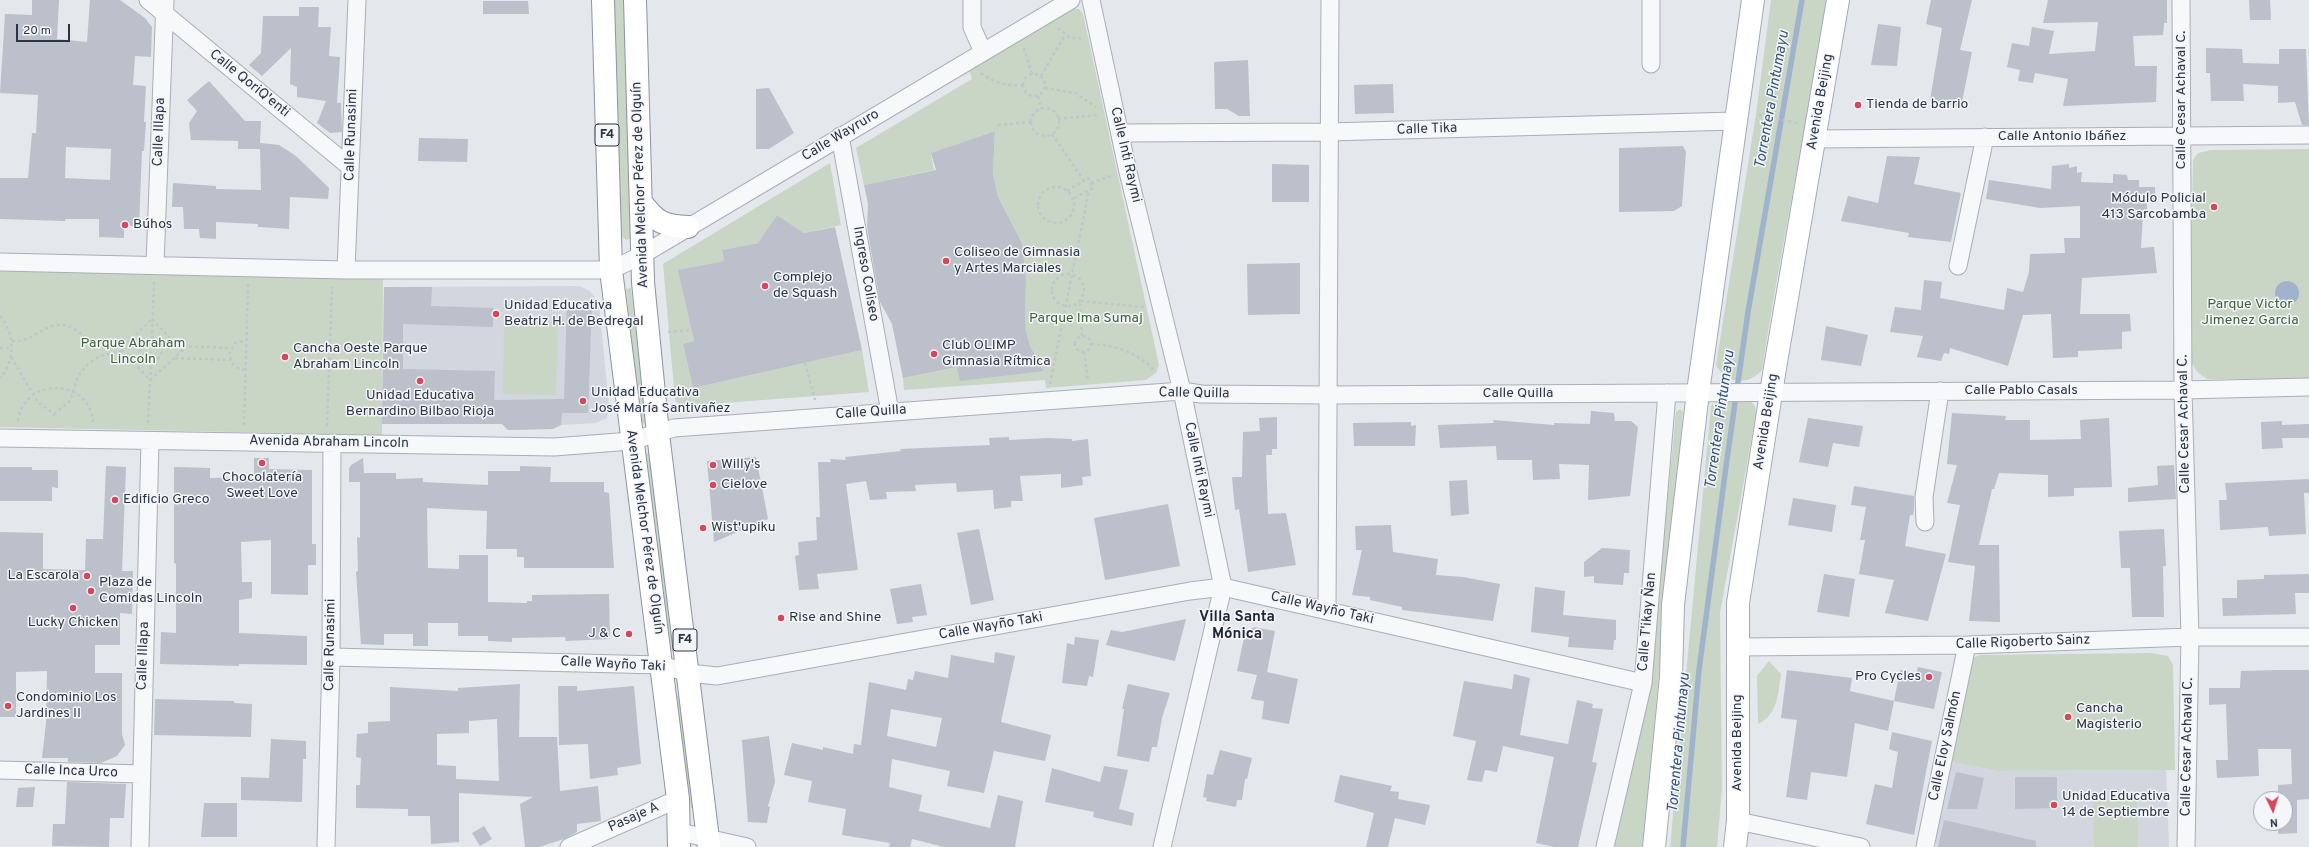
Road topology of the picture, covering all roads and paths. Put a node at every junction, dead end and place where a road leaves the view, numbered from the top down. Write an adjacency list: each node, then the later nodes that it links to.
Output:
1 (148, 0): 13 (street, Calle QoriQ'enti)
2 (357, 0): 43 (street, Calle Runasimi)
3 (603, 0): 56 (main road, Avenida Melchor Pérez de Olguín / F4)
4 (634, 0): 50 (main road, Avenida Melchor Pérez de Olguín / F4)
5 (972, 0): 18 (street)
6 (1071, 0): 18 (street, Calle Wayruro)
7 (1091, 0): 36 (street, Calle Inti Raymi)
8 (1330, 0): 35 (street)
9 (1651, 0): 19 (street)
10 (1753, 0): 31 (main road)
11 (1838, 0): 42 (main road, Avenida Beijing)
12 (2181, 0): 40 (street, Calle Cesar Achaval C.)
13 (165, 7): 43 (street, Calle QoriQ'enti); 57 (street, Calle Illapa)
14 (1055, 24): 15 (path)
15 (1065, 35): 16 (path); 22 (path)
16 (1084, 37)
17 (1023, 45): 21 (path)
18 (983, 52): 39 (street, Calle Wayruro)
19 (1651, 64)
20 (979, 71): 23 (path)
21 (1032, 74): 22 (path); 23 (path)
22 (1041, 76): 24 (path)
23 (1023, 85): 25 (path)
24 (1045, 88): 25 (path); 27 (path)
25 (1038, 96): 26 (path)
26 (1041, 109): 30 (path); 32 (path)
27 (1099, 110)
28 (1101, 115): 30 (path)
29 (1759, 115): 33 (path)
30 (1058, 119): 37 (path)
31 (1735, 121): 35 (street, Calle Tika); 99 (main road)
32 (1031, 122): 34 (path); 37 (path)
33 (1792, 122)
34 (998, 125)
35 (1328, 132): 36 (street, Calle Tika); 103 (street)
36 (1120, 133): 96 (street, Calle Inti Raymi)
37 (1052, 134): 45 (path)
38 (2309, 135): 40 (street, Calle Antonio Ibáñez)
39 (840, 136): 51 (street, Calle Wayruro); 105 (street, Ingreso Coliseo)
40 (2182, 136): 41 (street, Calle Antonio Ibáñez); 94 (street, Calle Cesar Achaval C.)
41 (1985, 137): 42 (street, Calle Antonio Ibáñez); 54 (street)
42 (1814, 139): 97 (main road, Avenida Beijing)
43 (350, 167): 55 (street, Calle Runasimi)
44 (1114, 175): 46 (path)
45 (1084, 181): 46 (path); 48 (path)
46 (1091, 184): 47 (path)
47 (1089, 190): 49 (path); 58 (path)
48 (1067, 191): 49 (path); 49 (path)
49 (1073, 199)
50 (641, 202): 51 (main road); 52 (main road, Avenida Melchor Pérez de Olguín / F4)
51 (688, 227): 52 (street, Calle Wayruro)
52 (642, 255): 56 (street, Calle Wayruro); 110 (main road, Avenida Melchor Pérez de Olguín / F4)
53 (0, 262): 57 (street)
54 (1958, 266)
55 (346, 270): 56 (street); 57 (street)
56 (611, 270): 113 (main road, Avenida Melchor Pérez de Olguín / F4)
57 (154, 271): 65 (path)
58 (1072, 275): 61 (path); 62 (path); 62 (path)
59 (248, 279): 70 (path)
60 (332, 281): 111 (path)
61 (1080, 301): 62 (path); 63 (path); 68 (path)
62 (1066, 306): 92 (path)
63 (1144, 307)
64 (0, 316): 71 (path)
65 (152, 319): 69 (path); 73 (path); 75 (path)
66 (692, 330): 67 (path)
67 (662, 332)
68 (1082, 336): 72 (path); 81 (path)
69 (152, 339): 85 (path); 85 (path)
70 (246, 340): 78 (path); 87 (path)
71 (12, 341): 74 (path); 77 (path)
72 (1091, 344): 81 (path); 88 (path)
73 (124, 345): 74 (path); 79 (path)
74 (114, 346): 80 (path)
75 (177, 346): 78 (path); 83 (path)
76 (0, 348): 77 (path)
77 (12, 348): 82 (path)
78 (231, 348): 84 (path)
79 (123, 351): 80 (path); 90 (path)
80 (115, 352): 95 (path)
81 (1084, 352): 91 (path)
82 (11, 357): 89 (path); 102 (path)
83 (175, 358): 84 (path); 90 (path)
84 (230, 360): 87 (path)
85 (151, 362): 90 (path)
86 (805, 363): 104 (path)
87 (245, 370): 108 (path)
88 (1154, 370)
89 (0, 378)
90 (150, 380): 109 (path)
91 (1088, 381)
92 (1050, 384)
93 (2309, 387): 94 (street, Calle Pablo Casals)
94 (2183, 390): 98 (street, Calle Pablo Casals); 117 (street, Calle Cesar Achaval C.)
95 (74, 391): 102 (path); 102 (path); 107 (path)
96 (1182, 391): 103 (street, Calle Quilla); 105 (street, Calle Quilla); 115 (street, Calle Inti Raymi)
97 (1772, 391): 98 (street, Calle Pablo Casals); 100 (street, Calle Pablo Casals); 120 (main road, Avenida Beijing)
98 (1940, 391): 114 (street)
99 (1698, 392): 100 (street, Calle Quilla); 101 (street, Calle Quilla); 137 (main road)
100 (1738, 392)
101 (1667, 393): 103 (street, Calle Quilla); 124 (street, Calle T'ikay Ñan)
102 (34, 394): 106 (path)
103 (1327, 395): 116 (street)
104 (815, 400)
105 (890, 412): 110 (street, Calle Quilla)
106 (18, 425)
107 (94, 427)
108 (244, 429)
109 (149, 434): 111 (street, Avenida Abraham Lincoln); 112 (street, Avenida Abraham Lincoln); 126 (street, Calle Illapa)
110 (658, 434): 113 (street, Avenida Abraham Lincoln); 123 (main road, Avenida Melchor Pérez de Olguín / F4)
111 (330, 437): 113 (street, Avenida Abraham Lincoln); 121 (street, Calle Runasimi)
112 (0, 438)
113 (631, 440): 122 (main road, Avenida Melchor Pérez de Olguín / F4)
114 (1925, 522)
115 (1223, 587): 116 (street, Calle Wayño Taki); 123 (street, Calle Wayño Taki); 135 (street, Calle Inti Raymi)
116 (1327, 610): 124 (street, Calle Wayño Taki)
117 (2190, 637): 118 (street, Calle Rigoberto Sainz); 119 (street, Calle Rigoberto Sainz); 141 (street, Calle Cesar Achaval C.)
118 (2309, 637)
119 (1967, 645): 120 (street, Calle Rigoberto Sainz); 140 (street, Calle Eloy Salmón)
120 (1738, 647): 128 (main road, Avenida Beijing)
121 (331, 657): 122 (street, Calle Wayño Taki); 132 (street, Calle Runasimi)
122 (661, 665): 123 (street, Calle Wayño Taki); 127 (main road, Avenida Melchor Pérez de Olguín / F4)
123 (689, 673): 130 (main road, Avenida Melchor Pérez de Olguín / F4)
124 (1643, 683): 136 (street, Calle T'ikay Ñan)
125 (0, 770): 126 (street, Calle Inca Urco)
126 (141, 774): 131 (street, Calle Illapa)
127 (678, 799): 129 (main road, Avenida Melchor Pérez de Olguín / F4); 133 (street, Pasaje A)
128 (1738, 821): 138 (main road, Avenida Beijing); 139 (street)
129 (680, 840): 130 (street)
130 (709, 843): 134 (street)
131 (140, 847)
132 (326, 847)
133 (569, 847)
134 (747, 847)
135 (1162, 847)
136 (1605, 847)
137 (1654, 847)
138 (1735, 847)
139 (1861, 847)
140 (1926, 847)
141 (2186, 847)

